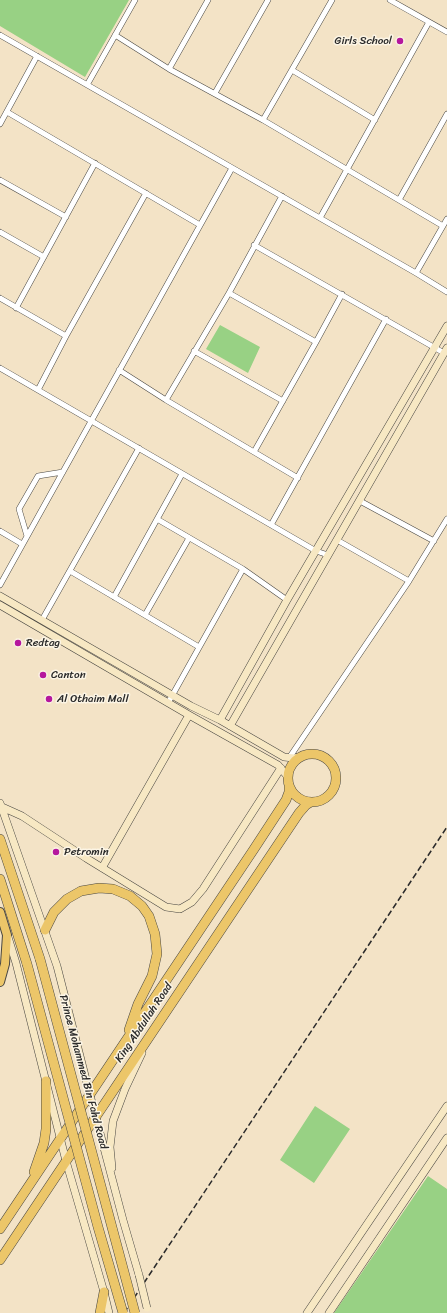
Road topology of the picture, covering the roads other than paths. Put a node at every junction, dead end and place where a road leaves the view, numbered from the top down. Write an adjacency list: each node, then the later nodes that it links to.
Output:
1 (134, 0): 9 (street)
2 (208, 0): 11 (street)
3 (268, 0): 14 (street)
4 (332, 0): 12 (street)
5 (390, 0): 6 (street)
6 (429, 22): 7 (street); 18 (street)
7 (447, 32)
8 (0, 35): 10 (street)
9 (115, 35): 11 (street); 13 (street)
10 (37, 56): 13 (street); 15 (street)
11 (169, 69): 14 (street)
12 (292, 70): 17 (street); 18 (street)
13 (87, 85): 21 (street)
14 (215, 93): 17 (street)
15 (7, 112): 19 (street); 20 (street)
16 (447, 114): 26 (street)
17 (263, 120): 22 (street)
18 (375, 120): 22 (street)
19 (0, 124)
20 (95, 164): 24 (street); 27 (street)
21 (232, 168): 25 (street); 30 (street)
22 (347, 170): 26 (street); 28 (street)
23 (0, 180): 27 (street)
24 (146, 193): 30 (street); 43 (street)
25 (282, 196): 28 (street); 33 (street)
26 (399, 200): 31 (street)
27 (66, 217): 34 (street)
28 (320, 218): 35 (street)
29 (447, 219): 31 (street)
30 (200, 225): 49 (street)
31 (443, 226): 35 (street)
32 (0, 232): 34 (street)
33 (254, 245): 37 (street); 38 (street)
34 (44, 257): 40 (street)
35 (416, 273): 36 (street)
36 (447, 292)
37 (229, 293): 44 (street); 46 (street)
38 (342, 294): 41 (street); 44 (street)
39 (0, 298): 40 (street)
40 (16, 308): 43 (street)
41 (386, 319): 45 (street); 58 (street)
42 (447, 326): 45 (street)
43 (66, 336): 50 (street)
44 (316, 342): 52 (street)
45 (435, 347): 47 (street); 69 (street)
46 (194, 351): 51 (street); 52 (street)
47 (446, 351): 59 (street)
48 (0, 368): 50 (street)
49 (119, 370): 51 (street); 53 (street)
50 (38, 390): 53 (street)
51 (166, 400): 55 (street)
52 (283, 401): 55 (street)
53 (91, 421): 54 (street); 56 (street)
54 (139, 448): 57 (street); 72 (street)
55 (254, 452): 58 (street)
56 (63, 472): 64 (street); 64 (street)
57 (182, 474): 60 (street); 62 (street)
58 (298, 478): 62 (street)
59 (360, 501): 66 (street); 67 (street)
60 (157, 519): 65 (street); 76 (street)
61 (447, 519): 67 (street)
62 (272, 525): 69 (street)
63 (0, 531): 68 (street)
64 (27, 536): 68 (street)
65 (189, 538): 71 (street); 79 (street)
66 (337, 540): 70 (street); 73 (street)
67 (434, 542): 73 (street)
68 (22, 544): 74 (street)
69 (316, 551): 70 (street); 77 (street)
70 (328, 555): 86 (street)
71 (243, 569): 77 (street); 81 (street)
72 (70, 571): 76 (street); 80 (street)
73 (409, 581): 88 (street)
74 (0, 585)
75 (0, 596): 80 (street)
76 (114, 597): 79 (street)
77 (287, 600): 85 (street)
78 (0, 605): 83 (street)
79 (145, 615): 81 (street)
80 (42, 620): 82 (street)
81 (199, 647): 82 (street)
82 (173, 695): 83 (street); 85 (street)
83 (168, 703): 84 (street)
84 (189, 715): 89 (street); 94 (street)
85 (220, 720): 86 (street)
86 (230, 726): 88 (street)
87 (300, 757): 88 (street); 90 (highway); 91 (highway)
88 (289, 758)
89 (281, 768): 90 (street); 94 (street)
90 (288, 781): 91 (highway); 101 (highway, King Abdullah Road)
91 (311, 802): 100 (highway, King Abdullah Road)
92 (1, 805): 94 (street); 97 (street, Prince Mohammed Bin Fahd Road)
93 (0, 839): 119 (highway, Prince Mohammed Bin Fahd Road, bridge)
94 (102, 868)
95 (0, 879): 118 (highway, bridge)
96 (0, 912): 98 (main road)
97 (45, 930): 101 (highway); 103 (street, Prince Mohammed Bin Fahd Road)
98 (7, 935): 99 (main road); 102 (street)
99 (0, 982)
100 (148, 1038): 105 (highway, King Abdullah Road); 110 (street)
101 (126, 1040): 103 (highway, King Abdullah Road)
102 (46, 1081): 107 (street); 109 (highway)
103 (90, 1095): 105 (street, Prince Mohammed Bin Fahd Road); 107 (highway, King Abdullah Road)
104 (447, 1106): 120 (street)
105 (95, 1116): 108 (highway, King Abdullah Road); 110 (street, Prince Mohammed Bin Fahd Road)
106 (447, 1138): 121 (street)
107 (60, 1139): 108 (street); 109 (highway, King Abdullah Road)
108 (66, 1161): 112 (highway, King Abdullah Road); 114 (street)
109 (30, 1183): 111 (highway, King Abdullah Road)
110 (113, 1183): 115 (street, Prince Mohammed Bin Fahd Road, bridge)
111 (0, 1229)
112 (2, 1257): 113 (highway, King Abdullah Road)
113 (0, 1264)
114 (104, 1292): 116 (highway); 117 (street)
115 (148, 1311)
116 (100, 1313)
117 (109, 1313)
118 (123, 1313)
119 (135, 1313)
120 (307, 1313)
121 (329, 1313)

